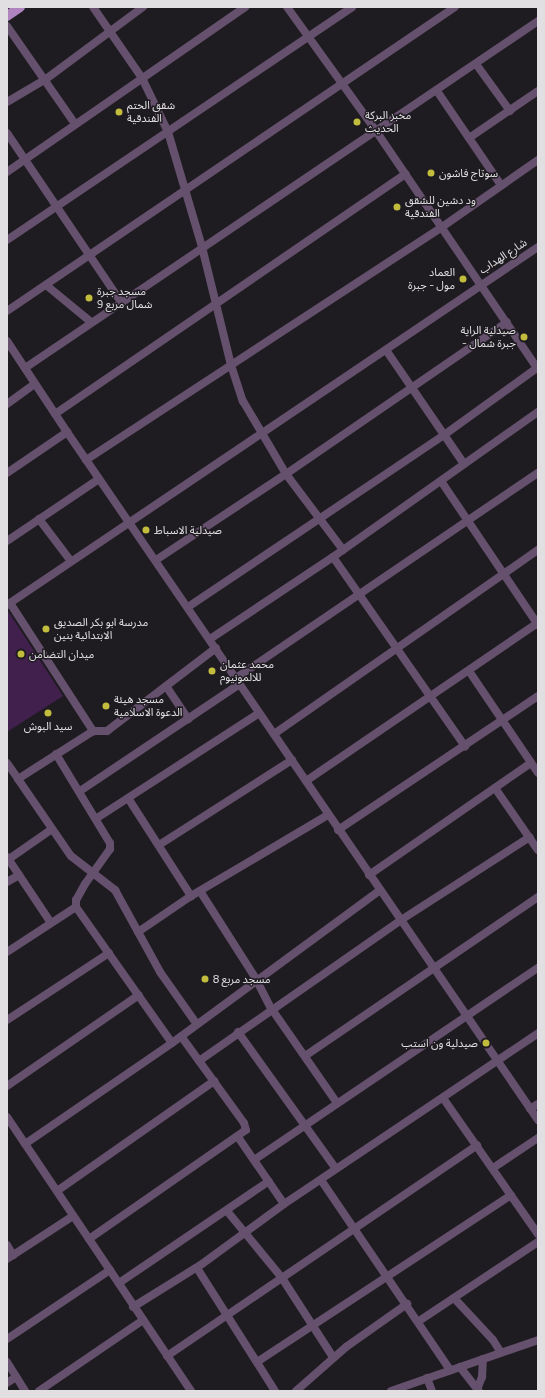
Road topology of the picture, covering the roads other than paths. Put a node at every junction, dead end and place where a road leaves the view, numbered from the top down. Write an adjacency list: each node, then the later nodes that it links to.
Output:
1 (20, 7): 8 (main road)
2 (92, 7): 11 (street)
3 (143, 7): 11 (street)
4 (245, 7): 14 (street)
5 (287, 7): 12 (street)
6 (352, 7): 12 (street)
7 (455, 7): 16 (street)
8 (7, 16)
9 (538, 20): 13 (street)
10 (7, 26): 15 (street)
11 (109, 30): 14 (street); 15 (street)
12 (308, 37): 16 (street); 23 (street)
13 (476, 64): 17 (street); 20 (street)
14 (142, 78): 21 (street); 23 (street)
15 (46, 79): 19 (street); 21 (street)
16 (342, 84): 22 (street); 31 (street)
17 (437, 91): 22 (street); 25 (street)
18 (538, 91): 20 (street)
19 (7, 102)
20 (510, 111): 25 (street)
21 (76, 124): 26 (street)
22 (376, 131): 29 (street); 36 (street)
23 (168, 132): 31 (street); 32 (street)
24 (7, 133): 26 (street)
25 (469, 138): 30 (street)
26 (24, 160): 28 (street); 32 (street)
27 (538, 160): 30 (street)
28 (7, 172)
29 (406, 174): 33 (street); 41 (street)
30 (501, 185): 33 (street)
31 (185, 192): 36 (street); 37 (street)
32 (56, 207): 34 (street); 37 (street)
33 (442, 227): 38 (street); 47 (street)
34 (7, 240)
35 (538, 247): 38 (street, شارع الهداب)
36 (202, 248): 40 (street); 41 (street)
37 (91, 255): 39 (street); 40 (street)
38 (481, 284): 44 (street); 46 (street, شارع الهداب)
39 (46, 285): 42 (street); 43 (street)
40 (121, 302): 43 (street)
41 (215, 305): 47 (street); 54 (street)
42 (7, 311)
43 (91, 322): 48 (street)
44 (507, 322): 49 (street); 51 (street)
45 (7, 341): 48 (street)
46 (386, 350): 51 (street); 56 (street, شارع الهداب)
47 (231, 365): 56 (street); 58 (street)
48 (24, 368): 50 (street)
49 (538, 368): 57 (street)
50 (35, 384): 52 (street); 54 (street)
51 (413, 388): 57 (street); 62 (street)
52 (7, 404)
53 (538, 412): 59 (street)
54 (55, 414): 55 (street)
55 (67, 432): 58 (street); 60 (street)
56 (262, 433): 62 (street); 67 (street, شارع الهداب)
57 (444, 435): 59 (street); 66 (street)
58 (86, 460): 63 (street)
59 (464, 464): 64 (street)
60 (7, 473)
61 (538, 473): 68 (street)
62 (286, 474): 66 (street); 74 (street)
63 (99, 479): 65 (street); 67 (street)
64 (441, 481): 68 (street); 70 (street)
65 (39, 519): 69 (street); 73 (street)
66 (320, 519): 70 (street); 78 (street)
67 (128, 521): 73 (street, شارع الهداب); 74 (street)
68 (468, 521): 75 (street); 76 (street)
69 (7, 541)
70 (342, 550): 72 (street)
71 (538, 550): 75 (street)
72 (334, 557): 76 (street); 80 (street)
73 (70, 560): 77 (street, شارع الهداب)
74 (156, 560): 78 (street)
75 (504, 572): 79 (street); 81 (street)
76 (360, 596): 81 (street); 84 (street)
77 (9, 604): 91 (street)
78 (188, 607): 80 (street)
79 (538, 623): 83 (street)
80 (210, 639): 82 (street)
81 (398, 647): 86 (street); 92 (street)
82 (216, 648): 84 (street); 85 (street)
83 (469, 671): 86 (street); 90 (street)
84 (238, 681): 88 (street); 89 (street)
85 (166, 686): 89 (street); 91 (street)
86 (432, 696): 93 (street); 100 (street)
87 (538, 696): 90 (street)
88 (259, 713): 92 (street); 103 (street)
89 (188, 719): 102 (street)
90 (502, 721): 93 (street); 97 (street)
91 (93, 731): 94 (street)
92 (274, 734): 95 (street)
93 (465, 746): 107 (street)
94 (56, 754): 99 (street); 102 (street)
95 (292, 760): 100 (street); 109 (street)
96 (7, 763): 99 (street)
97 (531, 763): 98 (street); 101 (street)
98 (538, 774)
99 (18, 779): 106 (street)
100 (306, 781): 104 (street)
101 (495, 788): 108 (street); 114 (street)
102 (80, 791): 105 (street)
103 (128, 798): 105 (street); 109 (street)
104 (328, 815): 107 (street); 117 (street)
105 (97, 818): 113 (street)
106 (52, 829): 111 (street); 113 (street)
107 (338, 830): 114 (street)
108 (530, 837): 110 (street); 121 (street)
109 (159, 846): 118 (street)
110 (538, 850)
111 (8, 858): 112 (street)
112 (19, 874): 115 (street); 122 (street)
113 (94, 874): 120 (street); 123 (street)
114 (369, 875): 116 (street)
115 (7, 882)
116 (380, 890): 121 (street); 128 (street)
117 (200, 891): 118 (street); 128 (street)
118 (191, 896): 123 (street)
119 (538, 897): 126 (street)
120 (76, 907): 122 (street); 125 (street)
121 (401, 920): 126 (street); 130 (street)
122 (51, 923): 124 (street)
123 (138, 932): 133 (street)
124 (7, 952)
125 (109, 952): 129 (street); 132 (street)
126 (433, 968): 131 (street); 138 (street)
127 (538, 968): 131 (street)
128 (256, 979): 130 (street); 133 (street)
129 (138, 995): 137 (street); 142 (street)
130 (271, 1008): 134 (street); 138 (street)
131 (466, 1016): 140 (street); 144 (street)
132 (7, 1020)
133 (196, 1023): 136 (street)
134 (238, 1032): 139 (street); 149 (street)
135 (538, 1032): 140 (street)
136 (181, 1036): 137 (street); 139 (street)
137 (172, 1043): 152 (street)
138 (305, 1056): 144 (street)
139 (199, 1061): 141 (street)
140 (497, 1061): 143 (street); 146 (street)
141 (214, 1081): 150 (street); 159 (street)
142 (7, 1086)
143 (443, 1098): 153 (street); 156 (street)
144 (337, 1103): 149 (street)
145 (538, 1104): 146 (street)
146 (530, 1109): 148 (street)
147 (8, 1120): 152 (street)
148 (538, 1120)
149 (305, 1125): 154 (street); 156 (street)
150 (238, 1137): 154 (street); 167 (street)
151 (538, 1138): 155 (street)
152 (25, 1144): 159 (street)
153 (477, 1145): 155 (street); 164 (street)
154 (254, 1160): 158 (street)
155 (493, 1168): 160 (street)
156 (336, 1169): 157 (street)
157 (321, 1180): 161 (street); 164 (street)
158 (269, 1181): 161 (street); 162 (street)
159 (57, 1191): 163 (street)
160 (511, 1195): 166 (street); 173 (street)
161 (284, 1204): 165 (street)
162 (228, 1211): 165 (street); 175 (street)
163 (73, 1216): 167 (street); 170 (street)
164 (355, 1229): 173 (street); 174 (street)
165 (243, 1233): 171 (street); 174 (street)
166 (538, 1234)
167 (89, 1239): 172 (street)
168 (538, 1242): 176 (street)
169 (7, 1245): 170 (street)
170 (10, 1257)
171 (197, 1268): 178 (street); 179 (street)
172 (110, 1270): 175 (street); 183 (street)
173 (388, 1275): 177 (street); 182 (street)
174 (282, 1278): 179 (street); 182 (street)
175 (119, 1283): 178 (street)
176 (454, 1298): 181 (street); 185 (street)
177 (407, 1304): 181 (street); 187 (street)
178 (133, 1307): 180 (street)
179 (228, 1314): 186 (street); 190 (street)
180 (143, 1320): 186 (street); 198 (street)
181 (419, 1321): 192 (street)
182 (312, 1324): 187 (street); 190 (street)
183 (7, 1339)
184 (538, 1340): 185 (street)
185 (501, 1353): 188 (street)
186 (167, 1356): 199 (street)
187 (333, 1357): 201 (street)
188 (483, 1359): 191 (street); 196 (street)
189 (7, 1362): 193 (street)
190 (257, 1362): 200 (street)
191 (460, 1367): 192 (street); 196 (street)
192 (450, 1370): 194 (street)
193 (16, 1377): 195 (street); 197 (street)
194 (427, 1378): 202 (street); 203 (street)
195 (7, 1383)
196 (478, 1389)
197 (25, 1391)
198 (39, 1391)
199 (191, 1391)
200 (275, 1391)
201 (296, 1391)
202 (391, 1391)
203 (432, 1391)

